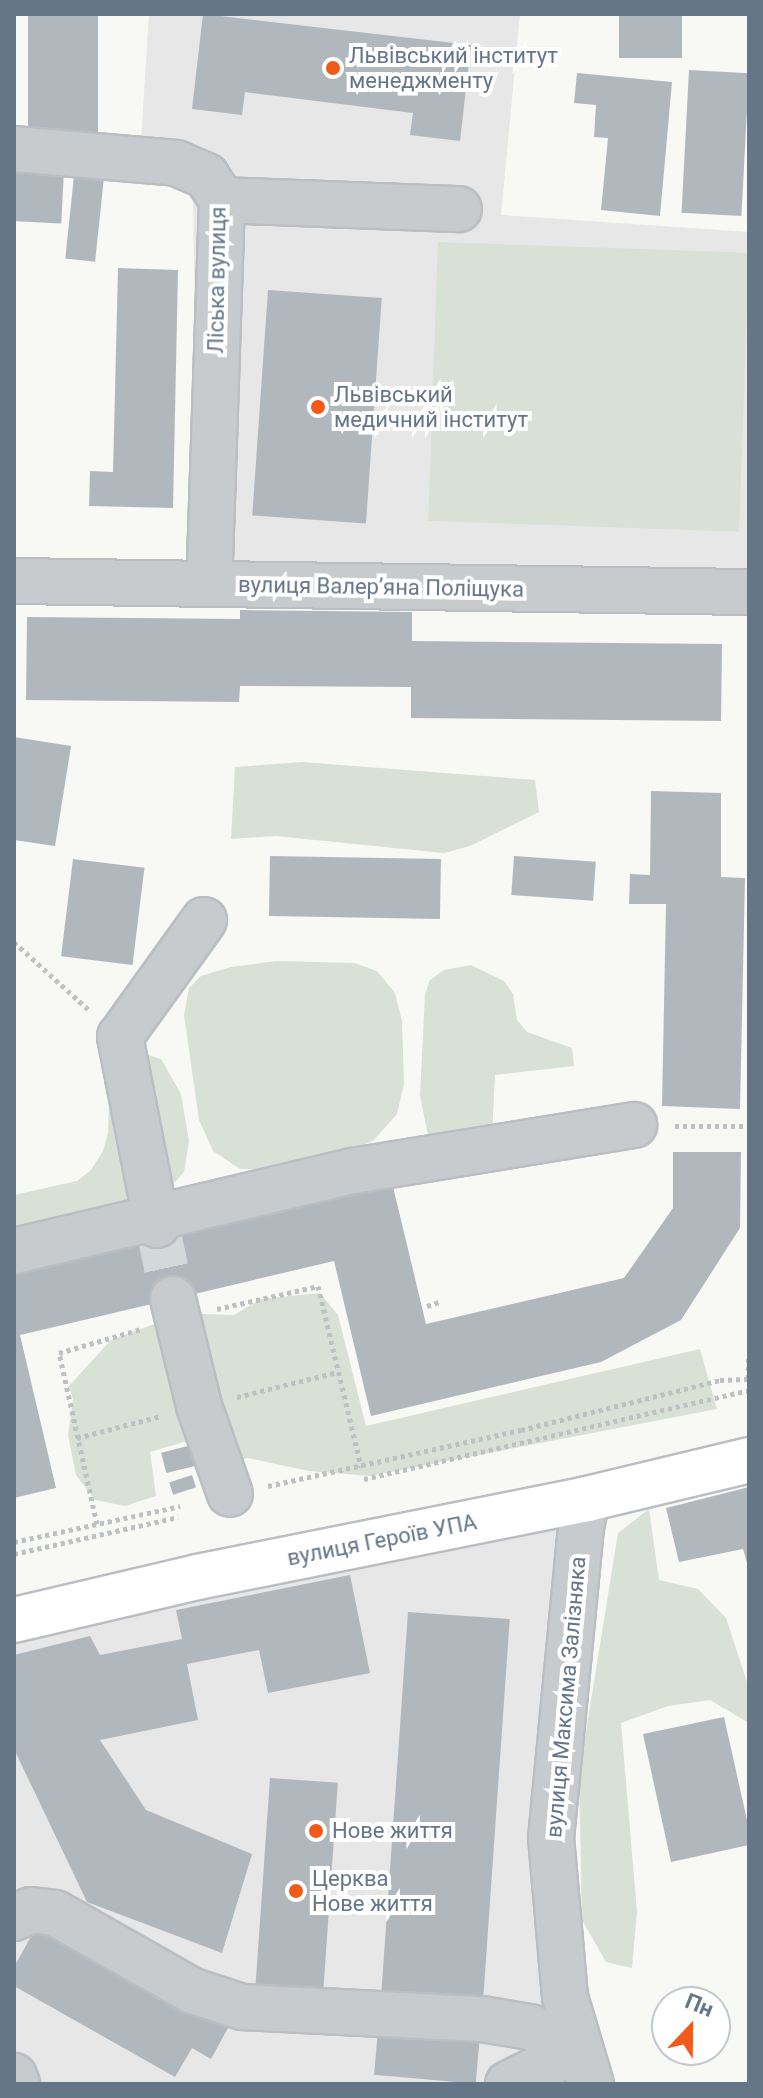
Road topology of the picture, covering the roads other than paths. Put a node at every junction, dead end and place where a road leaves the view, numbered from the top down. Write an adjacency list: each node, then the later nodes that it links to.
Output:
1 (14, 149): 2 (street, Ліська вулиця)
2 (222, 200): 3 (street); 5 (street, Ліська вулиця)
3 (459, 209)
4 (14, 581): 5 (street, вулиця Валерʼяна Поліщука)
5 (209, 584): 6 (street, вулиця Валерʼяна Поліщука)
6 (749, 592)
7 (204, 920): 9 (street)
8 (634, 1125): 9 (street)
9 (156, 1221): 10 (street)
10 (14, 1251)
11 (175, 1309): 13 (street)
12 (749, 1460): 14 (main road, вулиця Героїв УПА)
13 (230, 1494)
14 (587, 1499): 15 (main road, вулиця Героїв УПА); 17 (street, вулиця Максима Залізняка)
15 (14, 1620)
16 (14, 1918): 17 (street)
17 (586, 2066): 20 (street)
18 (14, 2076): 19 (street)
19 (17, 2084)
20 (508, 2084)

